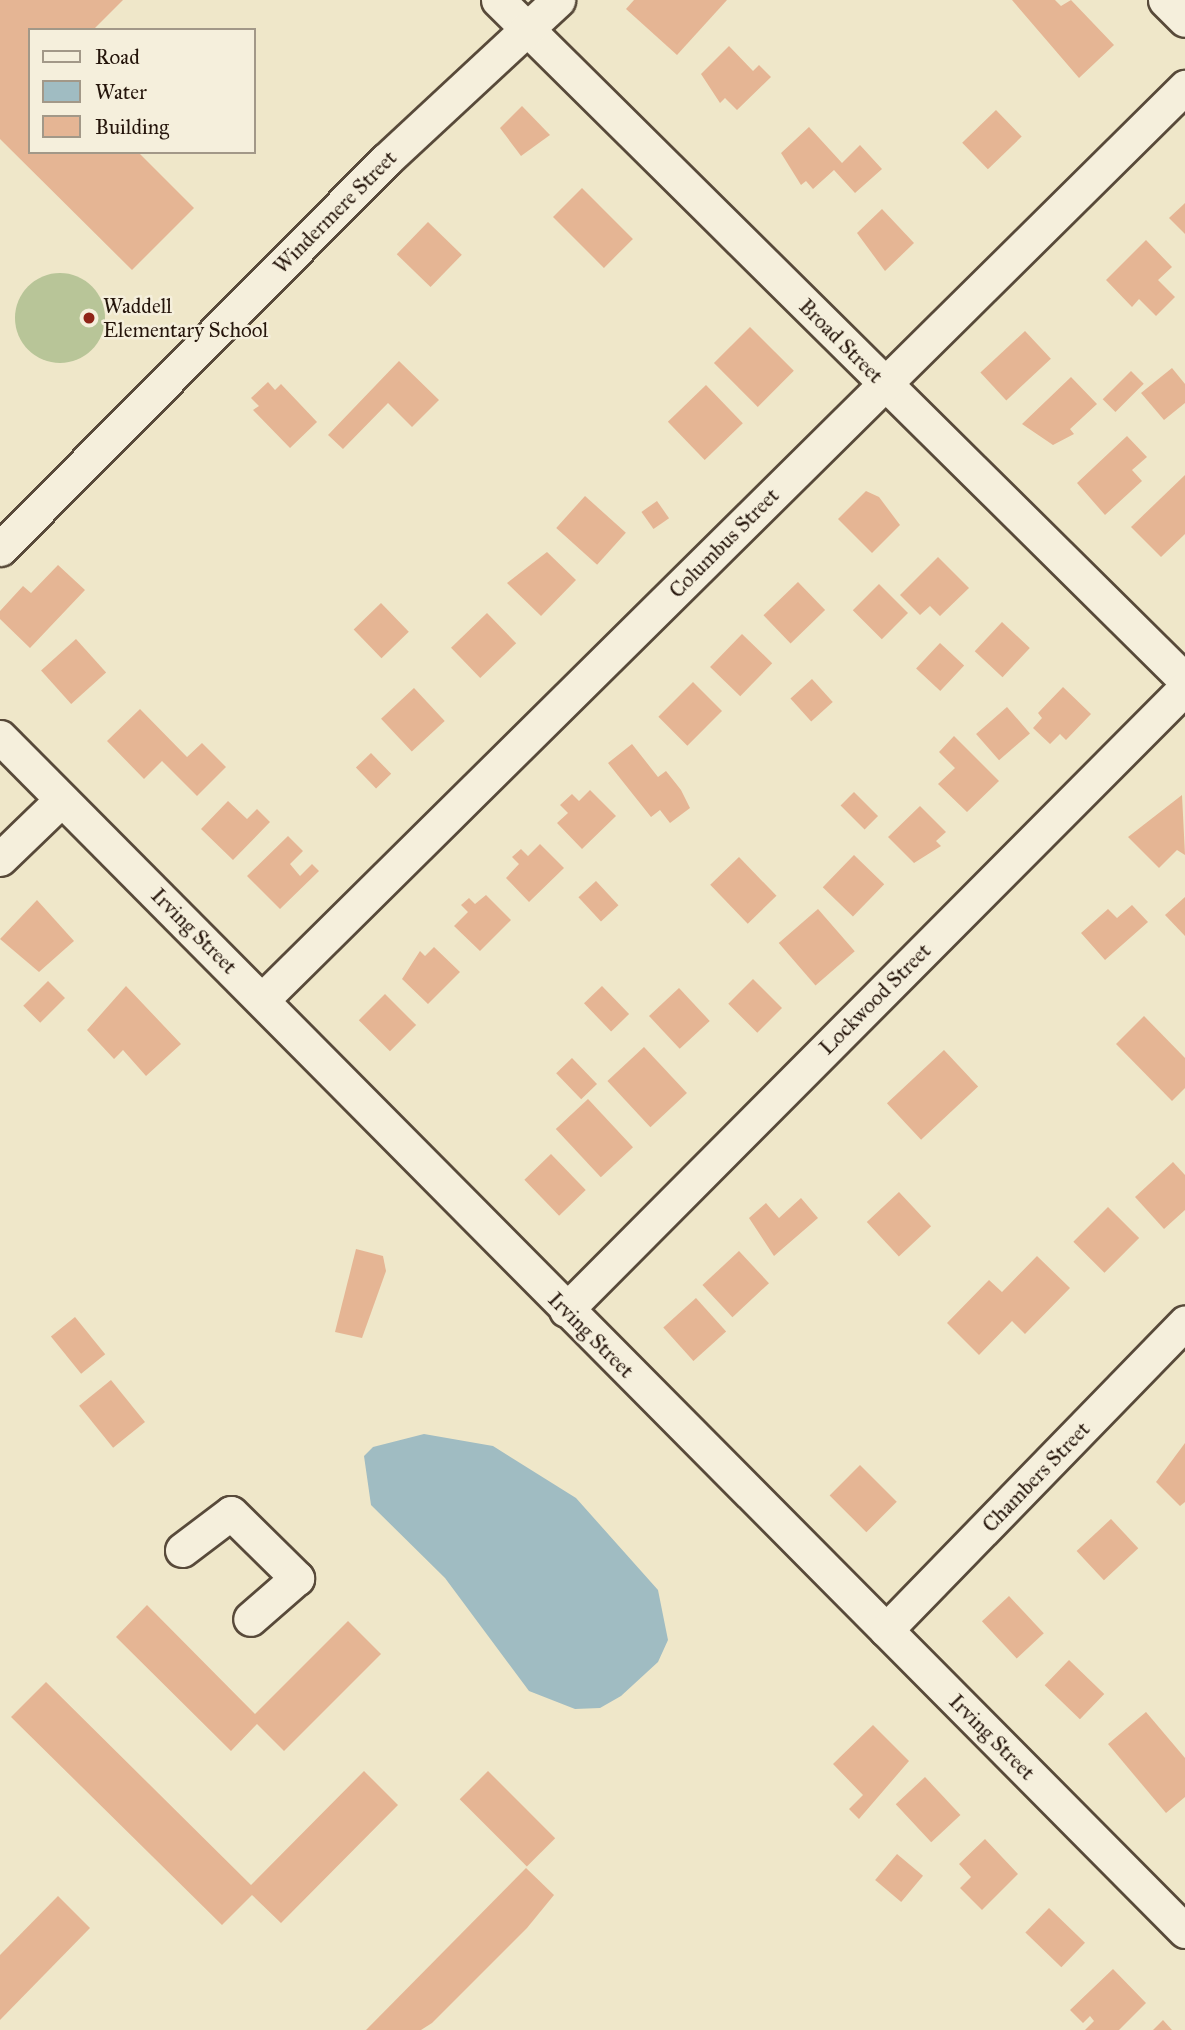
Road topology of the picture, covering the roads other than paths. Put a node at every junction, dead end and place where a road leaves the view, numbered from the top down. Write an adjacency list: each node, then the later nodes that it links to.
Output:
1 (498, 0): 5 (street, Broad Street)
2 (558, 0): 5 (street, Windermere Street)
3 (1166, 0): 4 (street)
4 (1185, 20)
5 (528, 30): 7 (street, Broad Street); 8 (street, Windermere Street)
6 (1185, 87): 7 (street, Columbus Street)
7 (885, 385): 9 (street, Broad Street); 14 (street, Columbus Street)
8 (0, 549)
9 (1185, 680)
10 (1185, 688): 15 (street, Lockwood Street)
11 (0, 737): 12 (street, Irving Street)
12 (61, 800): 13 (street); 14 (street, Irving Street)
13 (0, 859)
14 (263, 999): 15 (street, Irving Street)
15 (566, 1310): 19 (street, Irving Street)
16 (1185, 1323): 19 (street, Chambers Street)
17 (183, 1550): 18 (street)
18 (250, 1619)
19 (886, 1630): 20 (street, Irving Street)
20 (1185, 1931)

